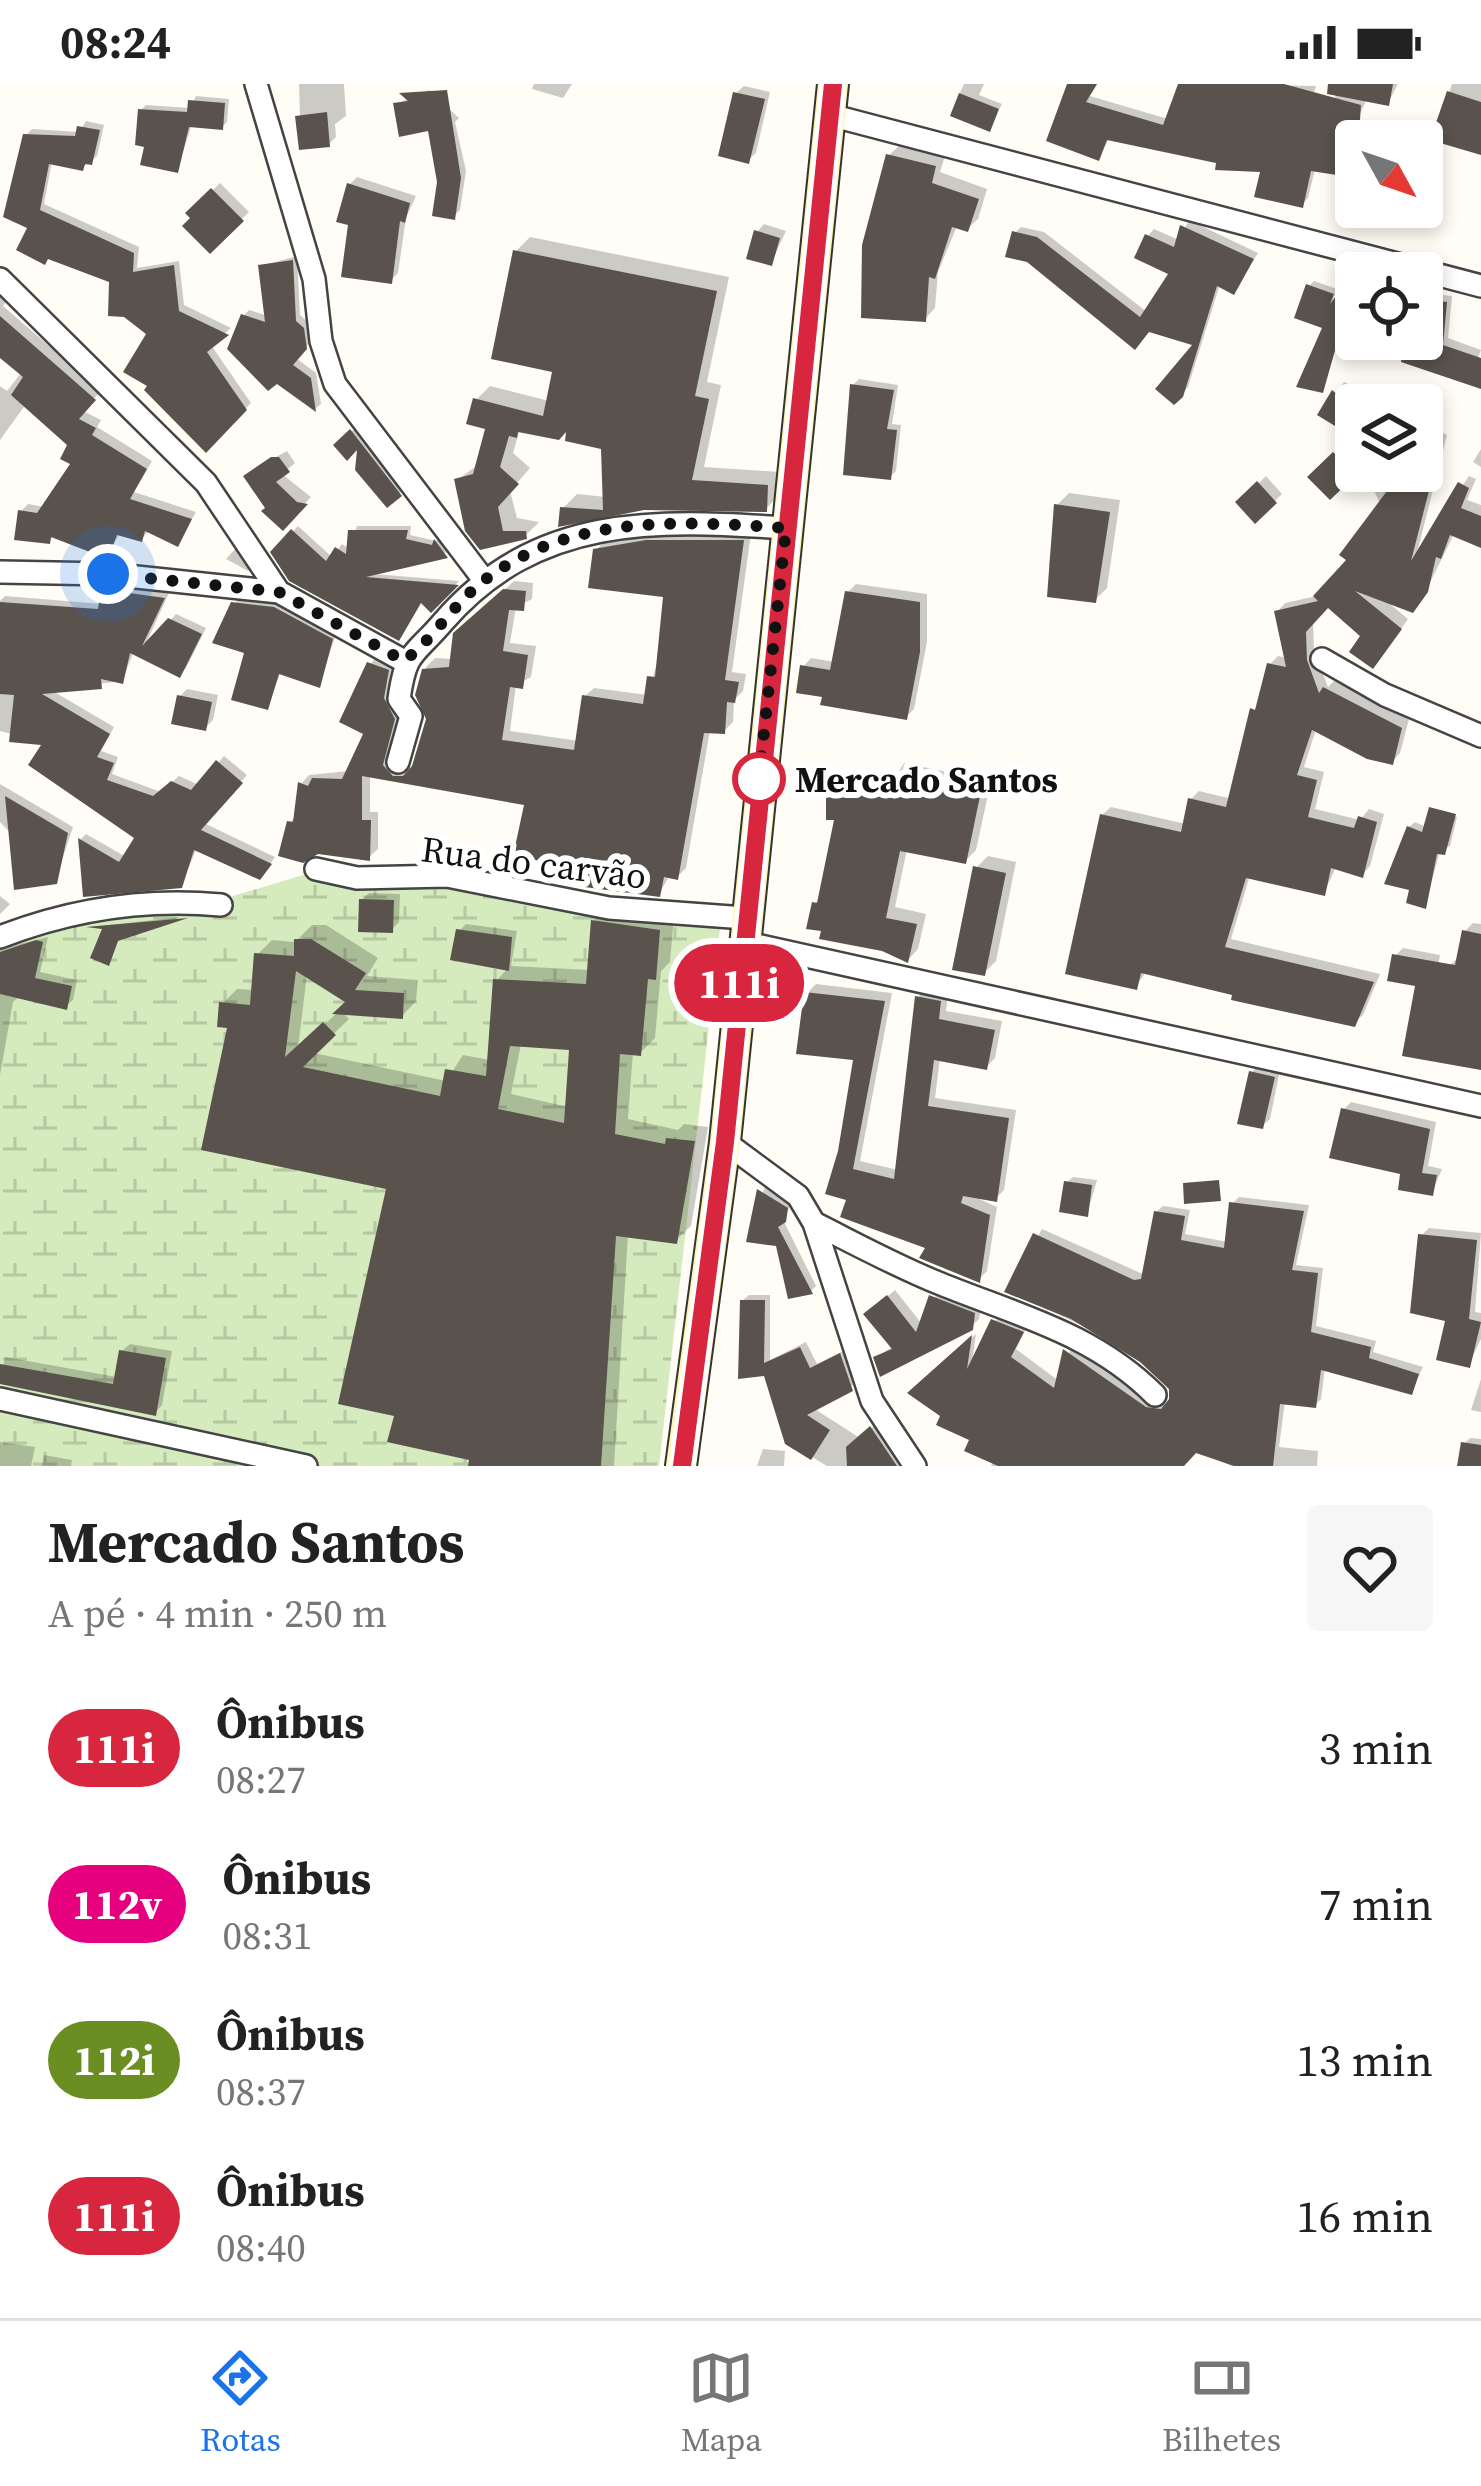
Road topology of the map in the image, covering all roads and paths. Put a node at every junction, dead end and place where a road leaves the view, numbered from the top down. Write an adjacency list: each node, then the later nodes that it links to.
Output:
1 (256, 84): 7 (street)
2 (831, 99): 4 (street); 5 (main road)
3 (0, 279): 8 (street)
4 (1481, 286)
5 (786, 528): 7 (street); 15 (main road)
6 (0, 572): 8 (street)
7 (484, 580): 10 (street)
8 (279, 592): 10 (street)
9 (1322, 659): 11 (street)
10 (404, 661): 12 (street)
11 (1481, 736)
12 (398, 762)
13 (316, 869): 15 (street, Rua do carvão)
14 (221, 905): 16 (street)
15 (744, 930): 17 (street, Rua do carvão); 18 (main road)
16 (0, 937)
17 (1481, 1106)
18 (725, 1142): 19 (street); 23 (main road)
19 (814, 1223): 20 (street); 24 (street)
20 (1155, 1395)
21 (0, 1399): 22 (street)
22 (306, 1466)
23 (681, 1466)
24 (916, 1466)

